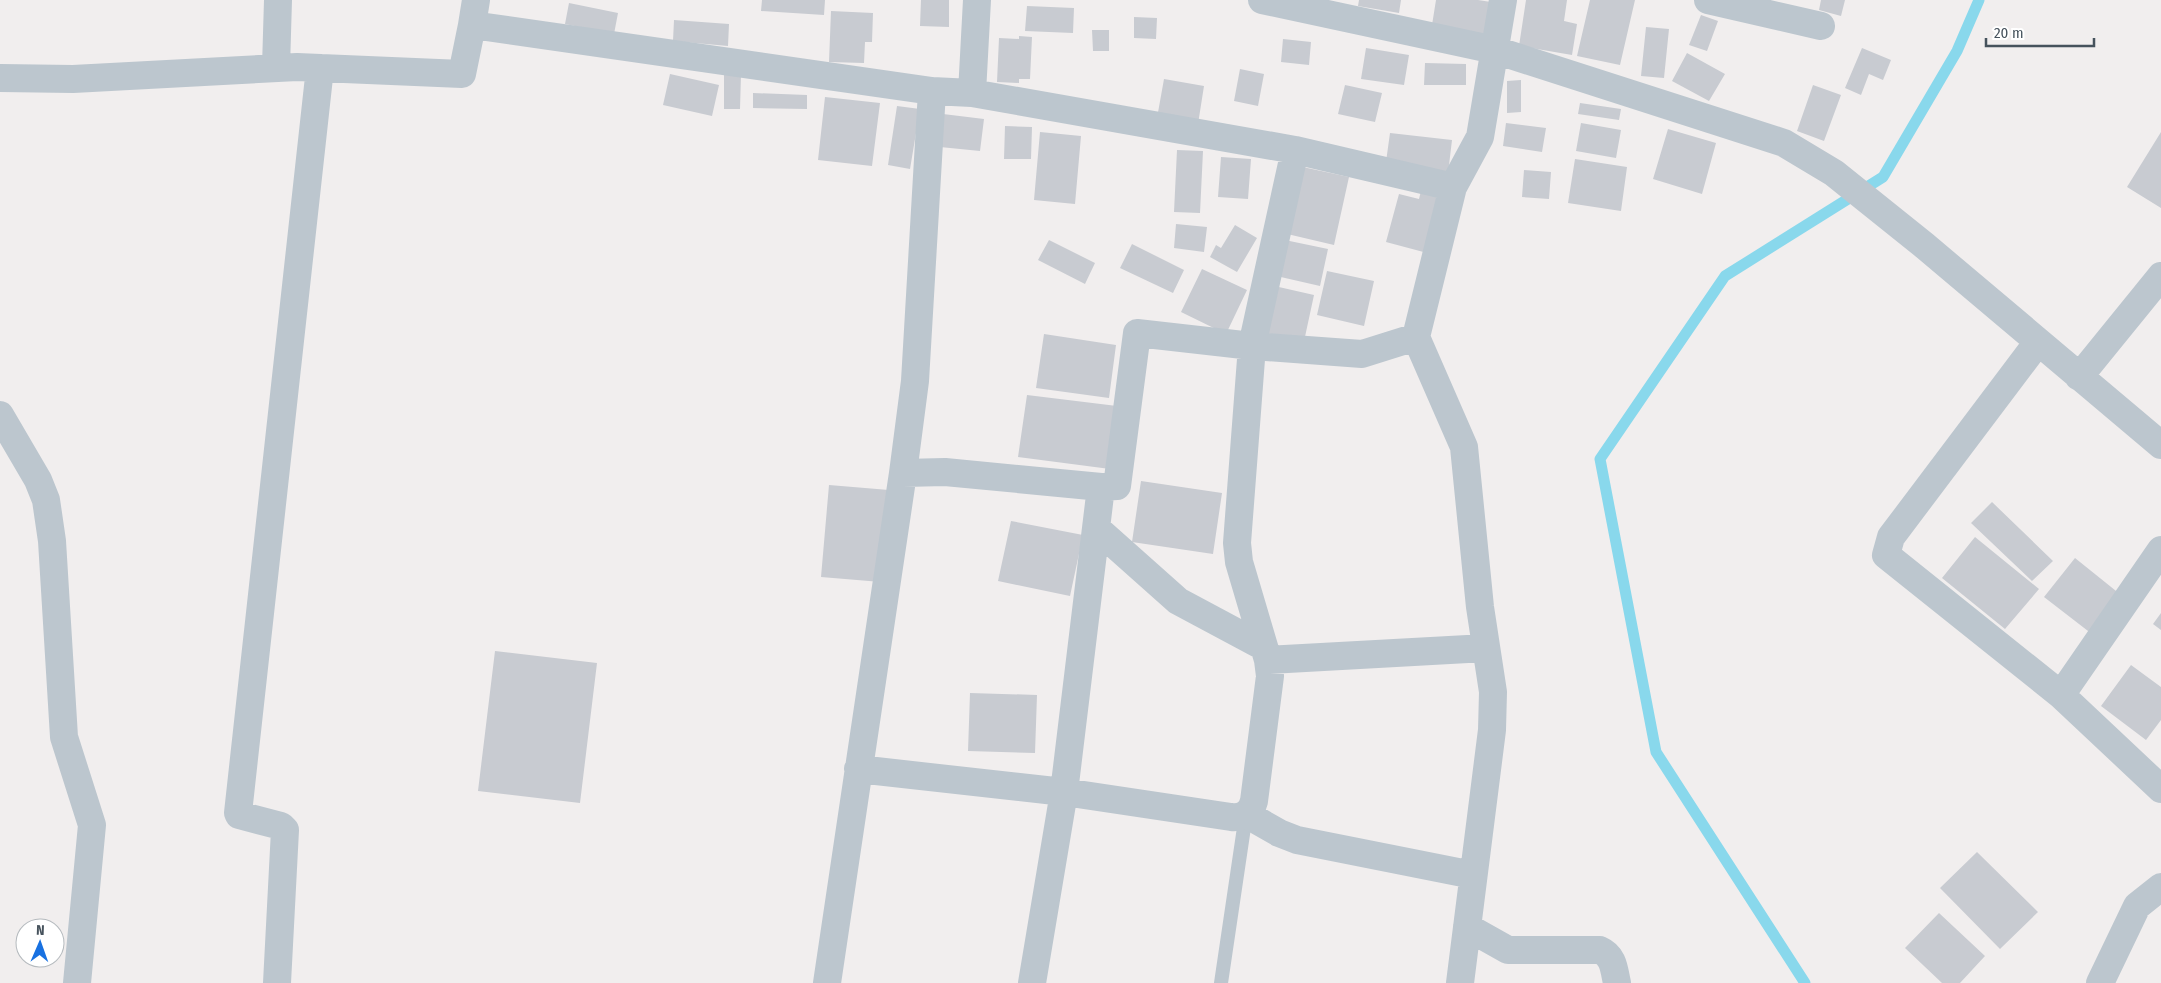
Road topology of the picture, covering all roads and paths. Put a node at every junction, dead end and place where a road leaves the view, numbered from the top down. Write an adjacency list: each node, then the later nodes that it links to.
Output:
1 (278, 0): 9 (street)
2 (977, 0): 13 (street)
3 (1262, 0): 8 (street)
4 (1503, 0): 8 (street)
5 (1708, 0): 7 (street)
6 (474, 13): 10 (street); 12 (street)
7 (1821, 26)
8 (1495, 50): 15 (street); 18 (street)
9 (276, 67): 10 (street); 11 (street)
10 (320, 68): 38 (street)
11 (0, 78)
12 (932, 91): 13 (street); 23 (street)
13 (972, 93): 14 (street)
14 (1295, 150): 15 (street); 19 (street)
15 (1453, 187): 17 (street)
16 (2161, 276): 20 (street)
17 (1416, 337): 19 (street); 27 (street)
18 (2038, 342): 20 (street); 29 (street)
19 (1252, 346): 24 (street); 28 (street)
20 (2079, 377): 22 (street)
21 (0, 415): 37 (street)
22 (2161, 445)
23 (903, 473): 24 (street); 30 (street)
24 (1101, 487): 25 (street)
25 (1096, 528): 28 (street); 32 (street)
26 (2161, 550): 29 (street)
27 (1486, 648): 28 (street); 34 (street)
28 (1266, 653): 33 (street)
29 (2061, 694): 31 (street)
30 (858, 769): 32 (street); 39 (street)
31 (2161, 790)
32 (1064, 792): 33 (street); 40 (street)
33 (1246, 814): 34 (street); 41 (lane)
34 (1473, 874): 36 (street)
35 (2161, 887): 44 (street)
36 (1467, 927): 42 (street); 43 (street)
37 (76, 983)
38 (277, 983)
39 (827, 983)
40 (1032, 983)
41 (1221, 983)
42 (1460, 983)
43 (1617, 983)
44 (2100, 983)

